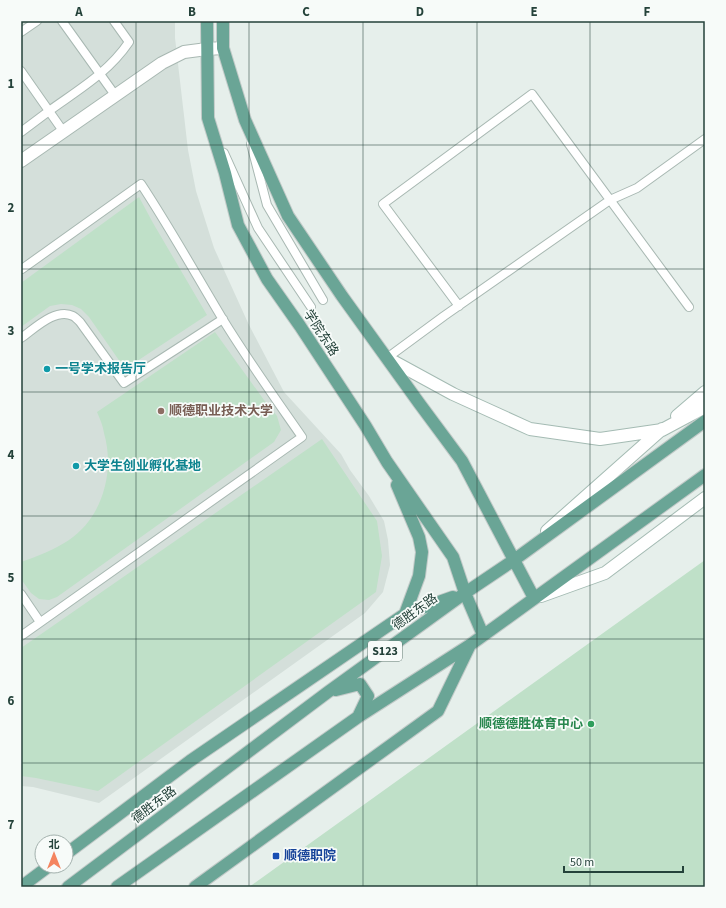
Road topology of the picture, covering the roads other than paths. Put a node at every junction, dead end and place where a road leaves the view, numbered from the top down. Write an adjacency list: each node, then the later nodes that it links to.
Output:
1 (37, 21): 6 (lane)
2 (62, 21): 10 (lane)
3 (114, 21): 10 (lane)
4 (207, 21): 7 (main road, 学院东路)
5 (223, 21): 8 (main road)
6 (21, 32)
7 (207, 48): 8 (street); 11 (street); 13 (main road, 学院东路)
8 (223, 48): 14 (main road)
9 (21, 71): 12 (lane)
10 (100, 75): 11 (lane); 12 (lane)
11 (115, 95): 15 (street)
12 (49, 111): 15 (lane); 16 (lane)
13 (208, 118): 23 (lane); 32 (main road, 学院东路)
14 (245, 120): 21 (lane); 27 (main road)
15 (63, 131): 18 (street)
16 (21, 132)
17 (705, 140): 19 (lane)
18 (21, 161)
19 (610, 200): 22 (lane); 22 (lane); 24 (lane)
20 (21, 268): 25 (lane)
21 (323, 300)
22 (459, 306): 27 (lane)
23 (311, 308)
24 (689, 308)
25 (223, 319): 26 (lane); 40 (lane)
26 (21, 338)
27 (387, 358): 31 (street); 35 (main road)
28 (705, 392): 31 (street)
29 (705, 407): 31 (street)
30 (705, 421): 35 (main road, 德胜东路 / S123)
31 (662, 430): 35 (street)
32 (387, 462): 36 (main road, 学院东路); 39 (main road)
33 (705, 475): 38 (main road)
34 (705, 498): 38 (street)
35 (514, 560): 36 (main road, 德胜东路 / S123); 38 (main road)
36 (465, 593): 39 (main road); 41 (main road, 学院东路); 44 (main road, 德胜东路 / S123)
37 (21, 594): 40 (lane)
38 (534, 598): 41 (main road)
39 (405, 614): 46 (main road)
40 (40, 622): 42 (lane)
41 (483, 635): 43 (main road)
42 (21, 636)
43 (470, 645): 45 (main road); 51 (main road)
44 (328, 692): 45 (main road); 49 (main road, 德胜东路 / S123)
45 (358, 717): 50 (main road)
46 (74, 848)
47 (38, 874): 48 (main road)
48 (21, 887)
49 (68, 887)
50 (116, 887)
51 (196, 887)

